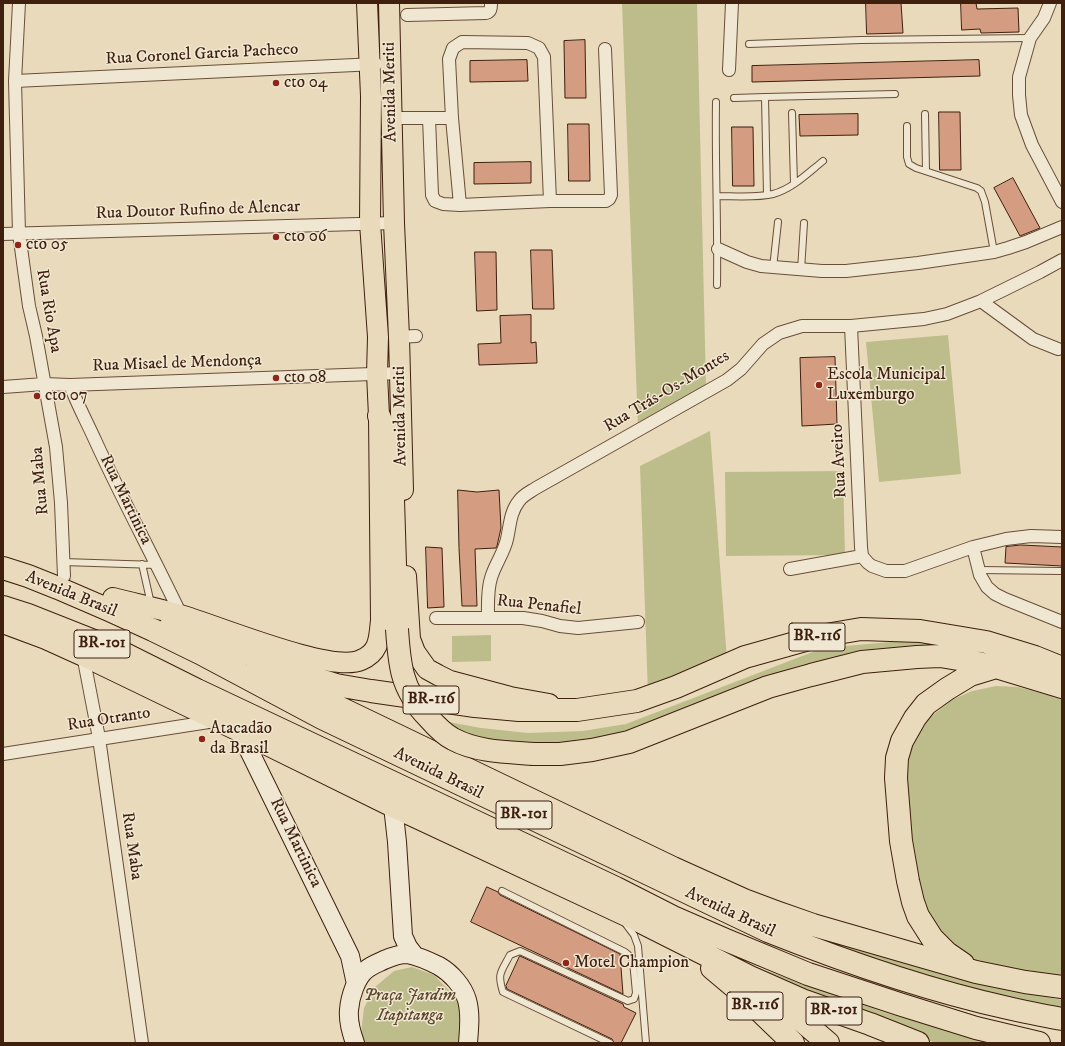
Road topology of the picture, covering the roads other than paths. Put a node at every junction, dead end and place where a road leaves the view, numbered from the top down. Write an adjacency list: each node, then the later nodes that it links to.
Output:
1 (19, 3): 15 (street, Rua Rio Apa)
2 (367, 3): 13 (main road, Avenida Meriti)
3 (389, 3): 12 (main road, Avenida Meriti)
4 (491, 3): 7 (street)
5 (732, 3): 14 (street)
6 (1050, 3): 9 (street)
7 (433, 9): 8 (street)
8 (407, 15)
9 (1030, 38): 10 (lane); 32 (street)
10 (749, 44)
11 (605, 49): 31 (street)
12 (390, 62): 13 (street, Rua Coronel Garcia Pacheco); 22 (main road, Avenida Meriti)
13 (370, 64): 15 (street, Rua Coronel Garcia Pacheco); 36 (main road, Avenida Meriti)
14 (729, 70)
15 (15, 81): 39 (street, Rua Rio Apa)
16 (895, 94): 18 (lane)
17 (734, 98): 18 (lane)
18 (766, 98): 29 (lane)
19 (716, 102): 30 (lane)
20 (792, 113): 28 (lane)
21 (925, 114): 27 (lane)
22 (391, 118): 23 (street); 34 (main road, Avenida Meriti)
23 (429, 118): 24 (street); 33 (street)
24 (452, 118): 31 (street); 33 (street)
25 (907, 126): 27 (lane)
26 (823, 161): 28 (lane)
27 (926, 171): 42 (lane)
28 (794, 184): 29 (lane)
29 (767, 195): 30 (lane)
30 (717, 196): 41 (lane)
31 (550, 201): 33 (street)
32 (1062, 202)
33 (460, 204)
34 (394, 222): 36 (street, Rua Doutor Rufino de Alencar); 50 (main road, Avenida Meriti)
35 (778, 222): 44 (lane)
36 (370, 223): 39 (street, Rua Doutor Rufino de Alencar); 51 (main road, Avenida Meriti)
37 (804, 223): 45 (lane)
38 (1062, 227): 42 (street)
39 (19, 233): 40 (street, Rua Doutor Rufino de Alencar); 52 (street, Rua Rio Apa)
40 (3, 234)
41 (718, 249): 44 (street); 46 (lane)
42 (994, 252): 45 (street)
43 (1062, 260): 47 (street, Rua Trás-Os-Montes)
44 (773, 268): 45 (street)
45 (801, 270)
46 (717, 285)
47 (981, 301): 48 (street, Rua Trás-Os-Montes); 49 (street)
48 (851, 326): 58 (street, Rua Aveiro); 71 (street, Rua Trás-Os-Montes)
49 (1058, 350)
50 (400, 373): 51 (street, Rua Misael de Mendonça); 81 (main road, Avenida Meriti)
51 (377, 374): 53 (street, Rua Misael de Mendonça); 55 (main road, Avenida Meriti)
52 (44, 384): 53 (street, Rua Misael de Mendonça); 54 (street, Rua Misael de Mendonça); 63 (street, Rua Maba)
53 (70, 385): 61 (street, Rua Martinica)
54 (3, 387)
55 (379, 416): 75 (main road, Avenida Meriti); 77 (highway, bridge)
56 (1062, 537): 57 (street)
57 (973, 547): 58 (street); 65 (street)
58 (862, 552): 64 (street)
59 (3, 553): 63 (highway, Avenida Brasil / BR-101)
60 (142, 564): 61 (lane); 63 (lane); 68 (lane)
61 (157, 564): 69 (street, Rua Martinica)
62 (3, 568): 101 (highway, Avenida Brasil / BR-101)
63 (64, 569): 68 (highway, Avenida Brasil / BR-101)
64 (790, 569)
65 (979, 570): 66 (lane); 74 (street)
66 (1062, 571)
67 (3, 606): 80 (highway, Avenida Brasil / BR-101)
68 (155, 614): 69 (main road, Avenida Brasil); 81 (highway, BR-116); 97 (highway, Avenida Brasil / BR-101)
69 (181, 615): 75 (main road, Avenida Brasil)
70 (436, 618): 71 (street, Rua Penafiel)
71 (488, 618): 73 (street, Rua Penafiel)
72 (3, 622): 76 (highway)
73 (638, 622)
74 (1062, 622)
75 (379, 642)
76 (83, 655): 82 (highway); 84 (street, Rua Maba)
77 (996, 667): 79 (highway); 97 (highway)
78 (1062, 668): 81 (highway, BR-116)
79 (1062, 688)
80 (197, 690): 86 (highway, BR-101); 111 (highway, Avenida Brasil / BR-101)
81 (577, 710)
82 (220, 720): 83 (highway); 84 (street, Rua Otranto)
83 (239, 730): 86 (highway); 93 (street, Rua Martinica)
84 (99, 738): 85 (street, Rua Otranto); 103 (street, Rua Maba)
85 (3, 754)
86 (385, 802): 87 (highway, BR-101); 88 (street)
87 (418, 818): 88 (street); 90 (highway, BR-101)
88 (397, 842): 91 (street)
89 (502, 891): 106 (lane)
90 (612, 908): 92 (highway, BR-101); 107 (lane)
91 (403, 936): 94 (street); 95 (street)
92 (670, 937): 98 (highway, BR-101); 102 (highway, BR-116)
93 (350, 956): 96 (street); 99 (street, Rua Martinica)
94 (392, 956): 95 (street); 96 (street)
95 (415, 956): 105 (street)
96 (368, 968): 99 (street)
97 (976, 972): 100 (highway, Avenida Brasil / BR-101)
98 (750, 977): 109 (highway, BR-116); 110 (highway, BR-101)
99 (356, 984): 104 (street)
100 (1062, 987)
101 (1062, 1019)
102 (779, 1034): 108 (highway, BR-116)
103 (142, 1043)
104 (355, 1043)
105 (468, 1043)
106 (610, 1043)
107 (646, 1043)
108 (793, 1043)
109 (828, 1043)
110 (918, 1043)
111 (1038, 1043)

